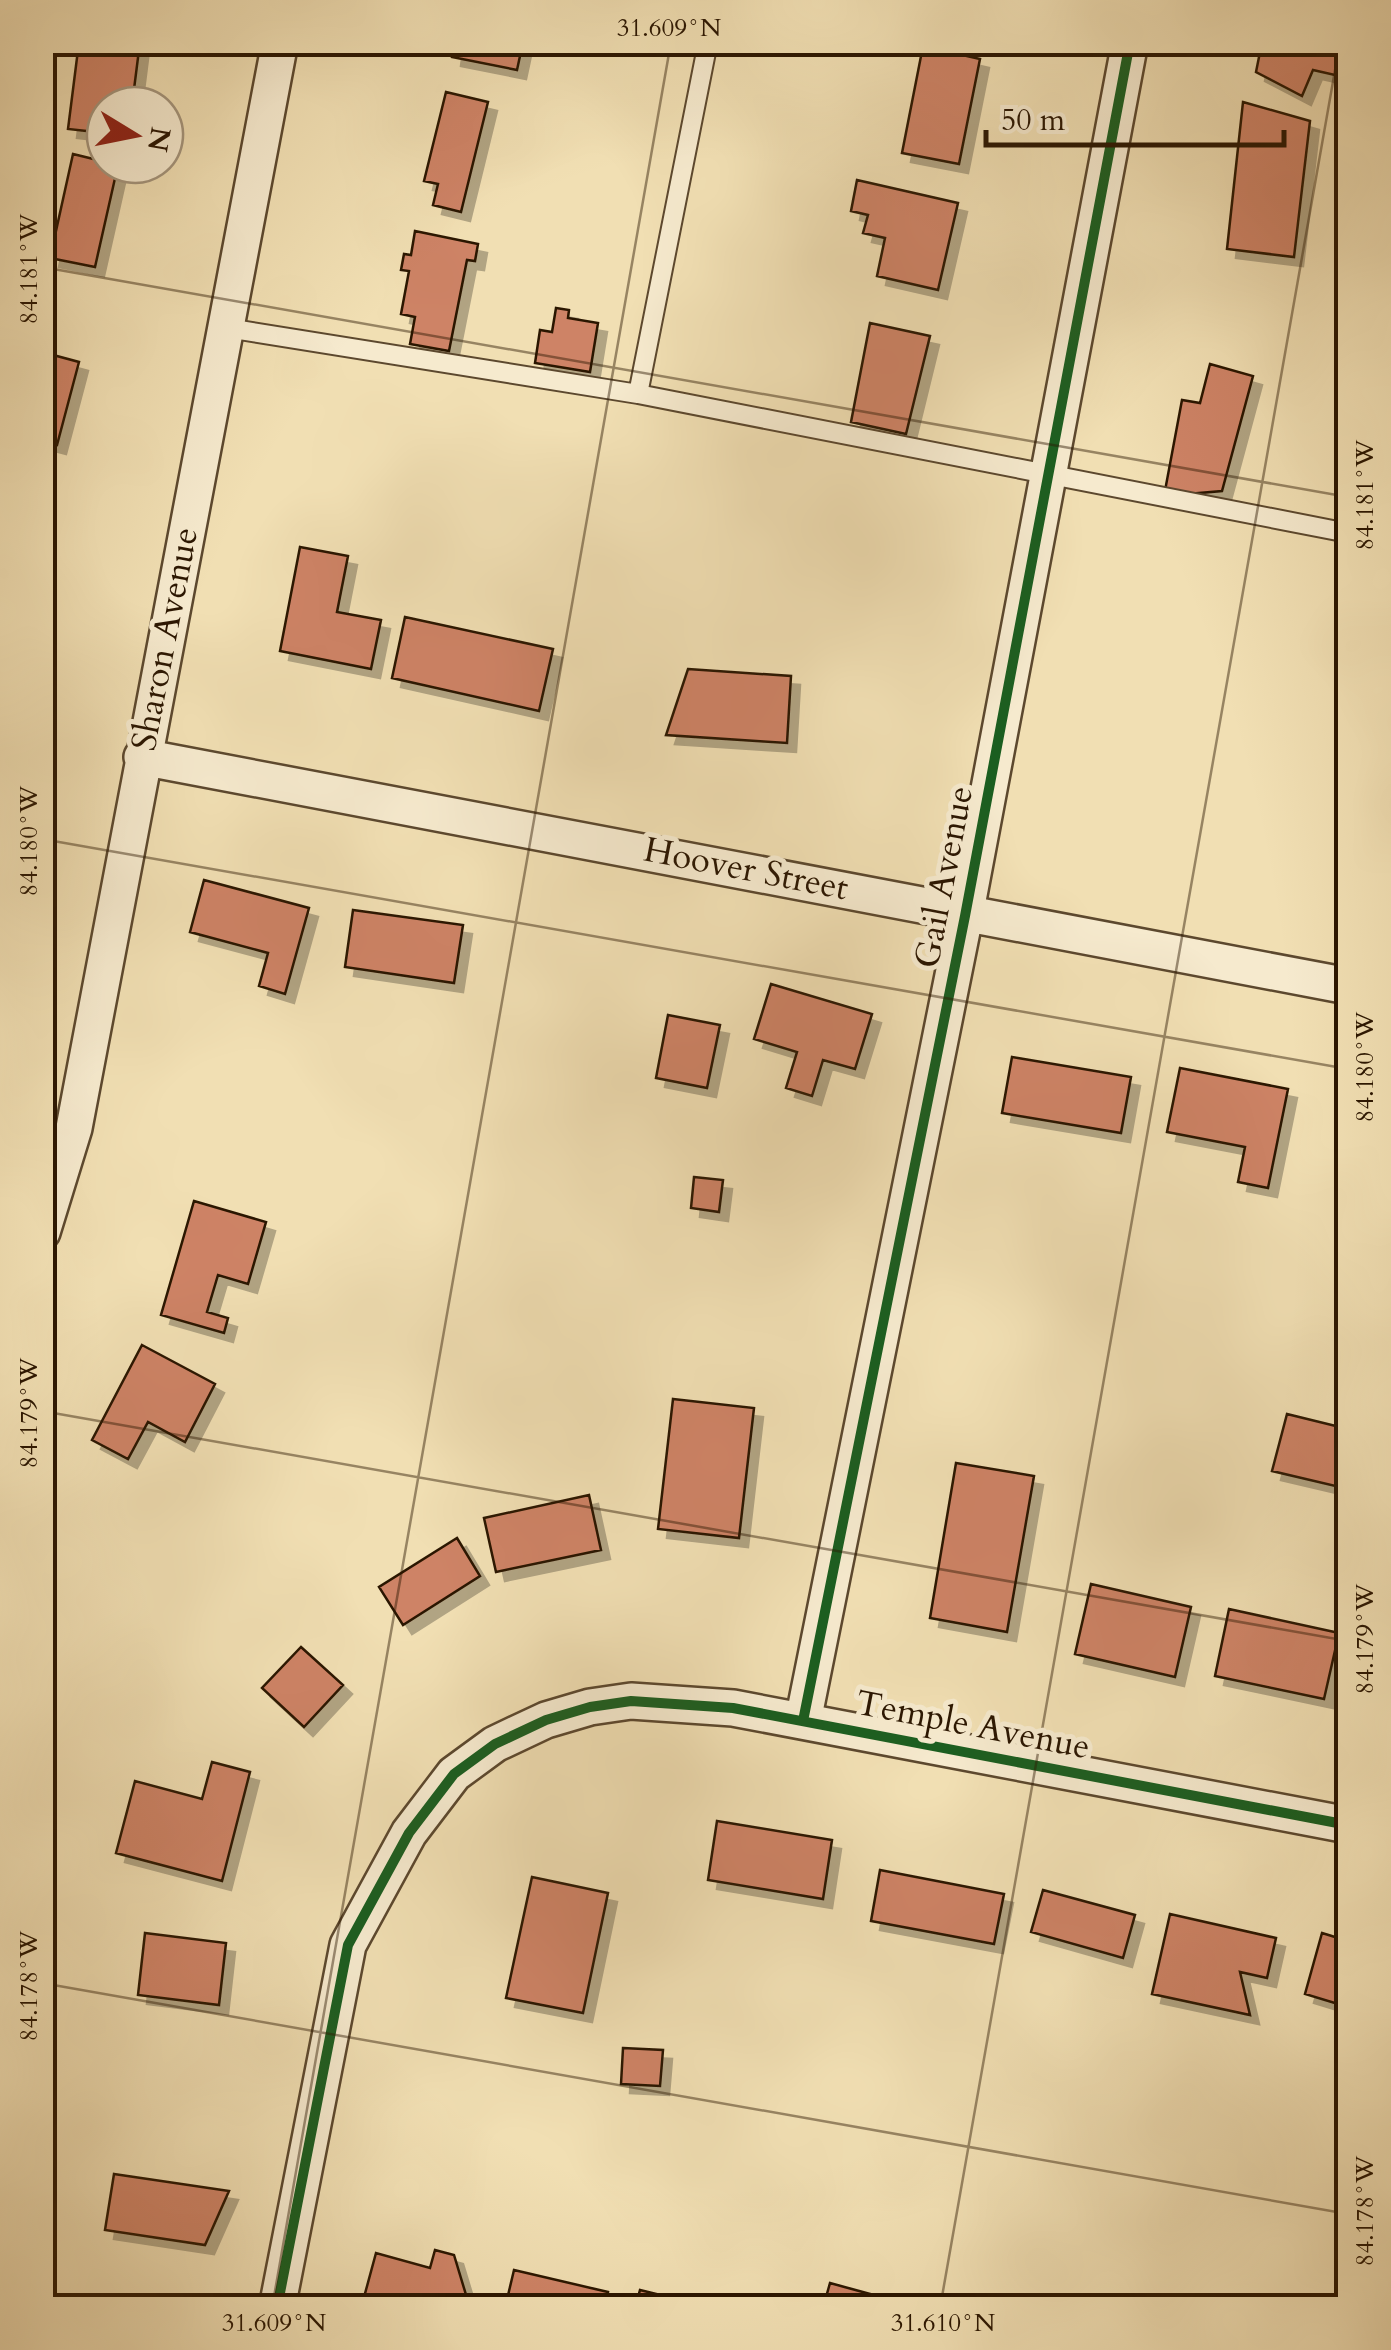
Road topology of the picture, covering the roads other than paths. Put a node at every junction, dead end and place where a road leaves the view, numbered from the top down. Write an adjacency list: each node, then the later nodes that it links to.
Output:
1 (280, 42): 4 (street, Sharon Avenue)
2 (708, 42): 5 (lane)
3 (1130, 42): 6 (street, Gail Avenue)
4 (227, 328): 5 (lane); 8 (street, Sharon Avenue)
5 (638, 394): 6 (lane)
6 (1046, 473): 7 (lane); 9 (street, Gail Avenue)
7 (1348, 533)
8 (142, 757): 9 (street, Hoover Street); 11 (street, Sharon Avenue)
9 (965, 916): 10 (street, Hoover Street); 12 (street, Gail Avenue)
10 (1348, 986)
11 (42, 1232)
12 (803, 1721): 13 (street, Temple Avenue); 14 (street, Temple Avenue)
13 (1348, 1825)
14 (277, 2308)

